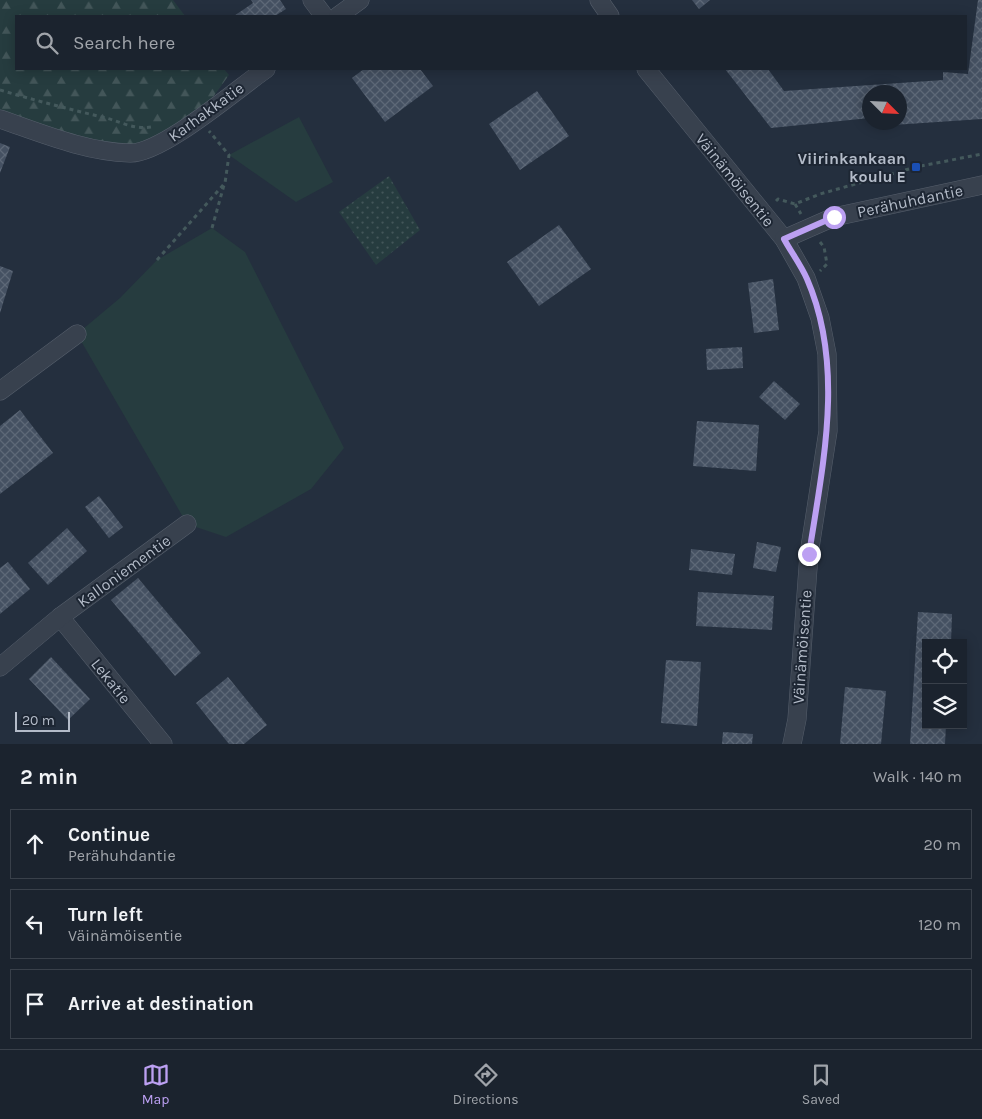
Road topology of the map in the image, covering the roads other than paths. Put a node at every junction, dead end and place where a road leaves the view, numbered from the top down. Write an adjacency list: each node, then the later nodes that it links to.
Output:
1 (312, 0): 4 (street)
2 (360, 0): 5 (street)
3 (599, 0): 6 (street)
4 (323, 15)
5 (339, 15)
6 (609, 15)
7 (265, 70): 9 (street, Karhakkatie)
8 (647, 70): 11 (street, Väinämöisentie)
9 (0, 119)
10 (982, 185): 11 (street, Perähuhdantie)
11 (784, 239): 18 (street, Väinämöisentie)
12 (77, 334): 13 (street)
13 (0, 391)
14 (187, 524): 15 (street, Kalloniementie)
15 (60, 618): 16 (street, Kalloniementie); 17 (street, Lekatie)
16 (0, 667)
17 (163, 744)
18 (792, 744)

